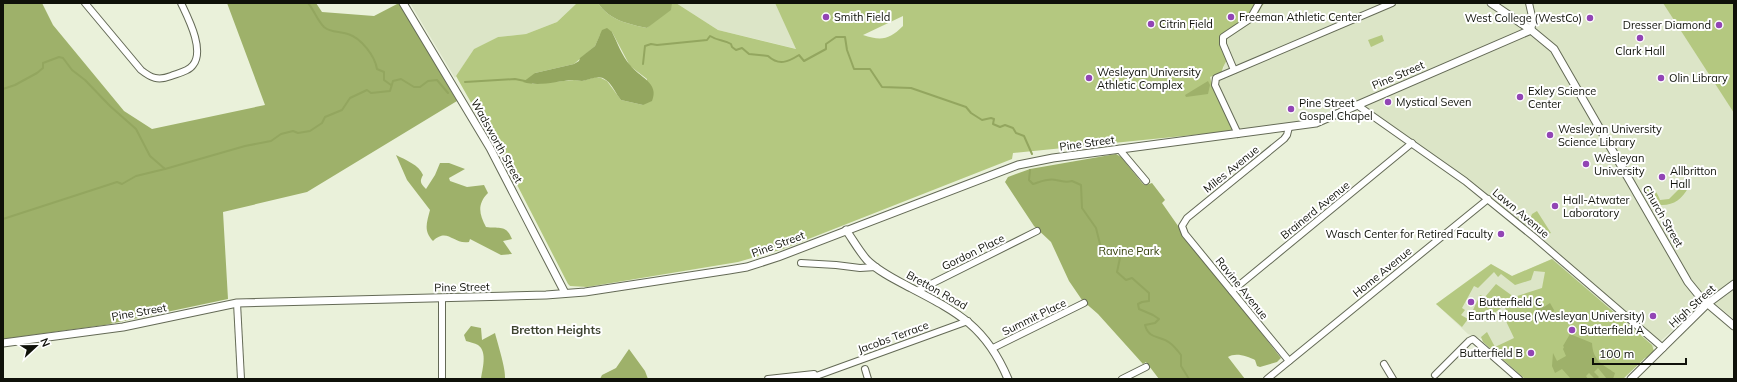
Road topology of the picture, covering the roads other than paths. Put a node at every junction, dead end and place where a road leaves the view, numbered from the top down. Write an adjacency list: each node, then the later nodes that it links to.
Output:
1 (85, 3): 2 (street)
2 (181, 3)
3 (403, 3): 25 (street, Wadsworth Street)
4 (1259, 3): 9 (street)
5 (1392, 3): 9 (street)
6 (1490, 3): 8 (street, Church Street)
7 (1529, 3): 8 (street)
8 (1530, 30): 10 (street, Pine Street); 29 (street, Church Street)
9 (1234, 70): 12 (street)
10 (1357, 105): 11 (street, Pine Street); 13 (street, Lawn Avenue)
11 (1289, 127): 12 (street, Pine Street); 17 (street, Miles Avenue)
12 (1238, 134): 14 (street, Pine Street)
13 (1412, 143): 16 (street, Lawn Avenue); 24 (street, Brainerd Avenue)
14 (1120, 149): 15 (street); 18 (street, Pine Street)
15 (1146, 181)
16 (1488, 199): 34 (street, Lawn Avenue); 35 (street, Home Avenue)
17 (1182, 226): 24 (street, Ravine Avenue)
18 (846, 230): 21 (street, Bretton Road); 25 (street, Pine Street)
19 (1037, 231): 23 (street, Gordon Place)
20 (801, 263): 21 (street)
21 (876, 267): 23 (street, Bretton Road)
22 (1734, 284): 29 (street, High Street)
23 (917, 291): 30 (street, Bretton Road)
24 (1232, 291): 35 (street, Ravine Avenue)
25 (565, 293): 26 (street, Pine Street)
26 (442, 298): 27 (street, Pine Street); 42 (street)
27 (237, 303): 32 (street, Pine Street); 41 (street)
28 (1084, 303): 33 (street, Summit Place)
29 (1707, 304): 31 (street, Church Street); 34 (street, High Street)
30 (968, 321): 33 (street, Bretton Road); 39 (street, Jacobs Terrace)
31 (1734, 326)
32 (3, 343)
33 (993, 348): 46 (street, Bretton Road)
34 (1663, 348): 51 (street, High Street)
35 (1288, 361): 48 (street, Home Avenue)
36 (1384, 364): 49 (street)
37 (1146, 367): 47 (street)
38 (866, 369): 45 (street)
39 (826, 372): 43 (street, Jacobs Terrace); 44 (street, Jacobs Terrace)
40 (1435, 375): 50 (street)
41 (241, 379)
42 (442, 379)
43 (768, 379)
44 (808, 379)
45 (868, 379)
46 (1008, 379)
47 (1122, 379)
48 (1266, 379)
49 (1393, 379)
50 (1519, 379)
51 (1631, 379)

